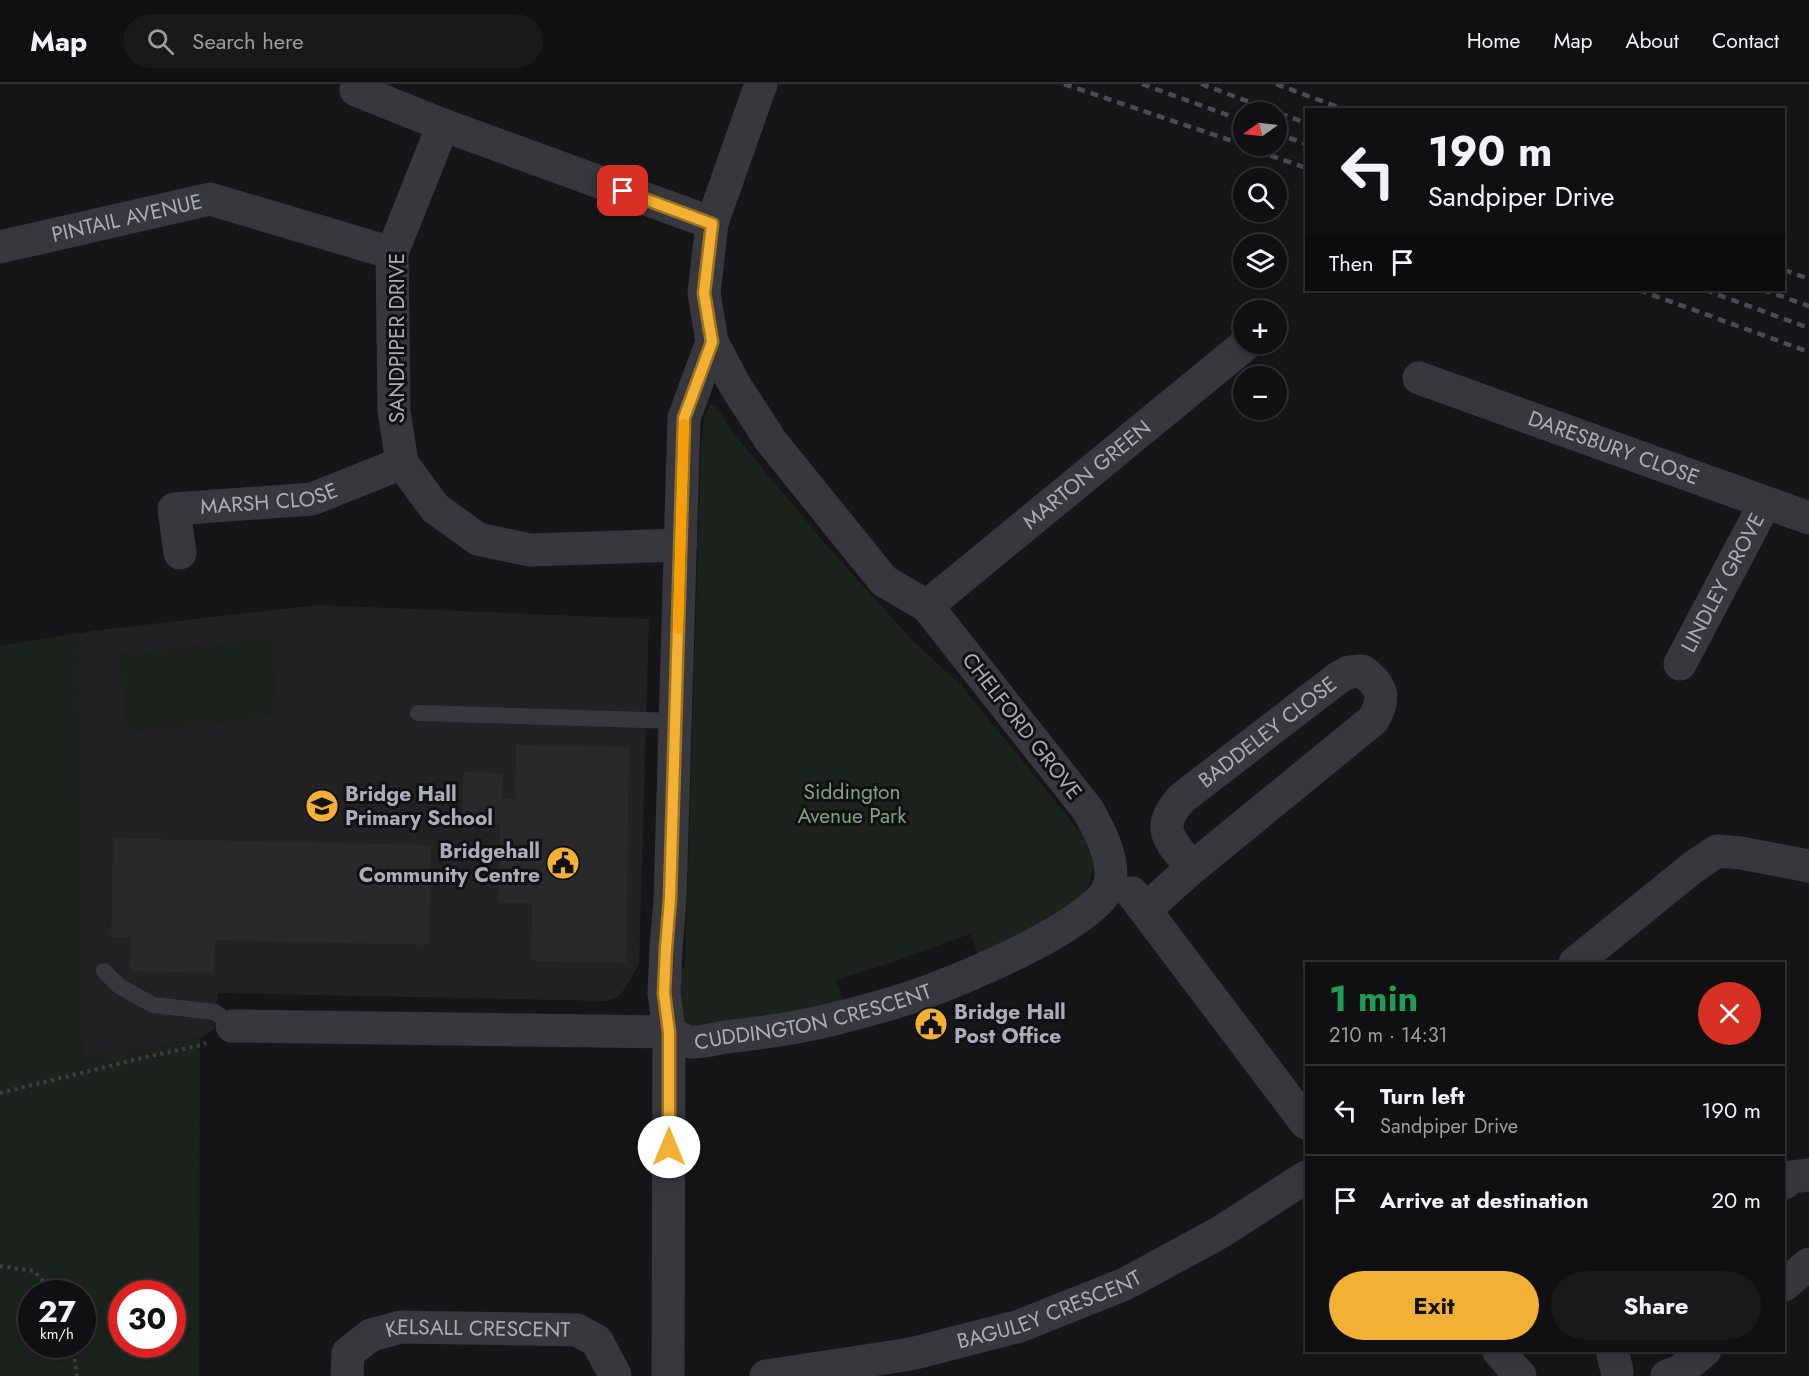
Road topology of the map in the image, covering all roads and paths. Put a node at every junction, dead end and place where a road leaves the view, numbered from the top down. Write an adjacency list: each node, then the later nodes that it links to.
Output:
1 (761, 84): 4 (street)
2 (356, 90): 3 (street)
3 (443, 125): 4 (street); 6 (street, SANDPIPER DRIVE)
4 (712, 224): 7 (street)
5 (0, 247): 6 (street, PINTAIL AVENUE)
6 (392, 254): 10 (street, SANDPIPER DRIVE)
7 (712, 342): 13 (street); 15 (street, CHELFORD GROVE)
8 (1234, 354): 15 (street, MARTON GREEN)
9 (1419, 378): 11 (street, DARESBURY CLOSE)
10 (402, 463): 13 (street, SANDPIPER DRIVE); 14 (street, MARSH CLOSE)
11 (1765, 503): 12 (street, DARESBURY CLOSE); 16 (street, LINDLEY GROVE)
12 (1809, 518)
13 (681, 545): 18 (street)
14 (180, 554)
15 (927, 606): 21 (street, CHELFORD GROVE)
16 (1680, 664)
17 (418, 713): 18 (lane)
18 (676, 721): 26 (street)
19 (1809, 866): 23 (street)
20 (1192, 868): 20 (street, BADDELEY CLOSE); 22 (street, BADDELEY CLOSE)
21 (1110, 884): 22 (street); 26 (street, CUDDINGTON CRESCENT)
22 (1146, 909): 28 (street)
23 (1576, 962)
24 (104, 971): 25 (lane)
25 (232, 1026): 26 (street, CUDDINGTON CRESCENT); 27 (path)
26 (669, 1032): 42 (street)
27 (0, 1093)
28 (1305, 1122)
29 (1809, 1175): 31 (street)
30 (1305, 1178): 43 (street, BAGULEY CRESCENT)
31 (1785, 1182)
32 (1809, 1264): 35 (street)
33 (0, 1266): 34 (path)
34 (42, 1280)
35 (1785, 1284)
36 (1500, 1352): 44 (street)
37 (1703, 1352): 45 (street)
38 (75, 1358): 39 (path)
39 (78, 1376)
40 (347, 1376): 41 (street, KELSALL CRESCENT)
41 (618, 1376)
42 (668, 1376)
43 (766, 1376)
44 (1520, 1376)
45 (1667, 1376)

